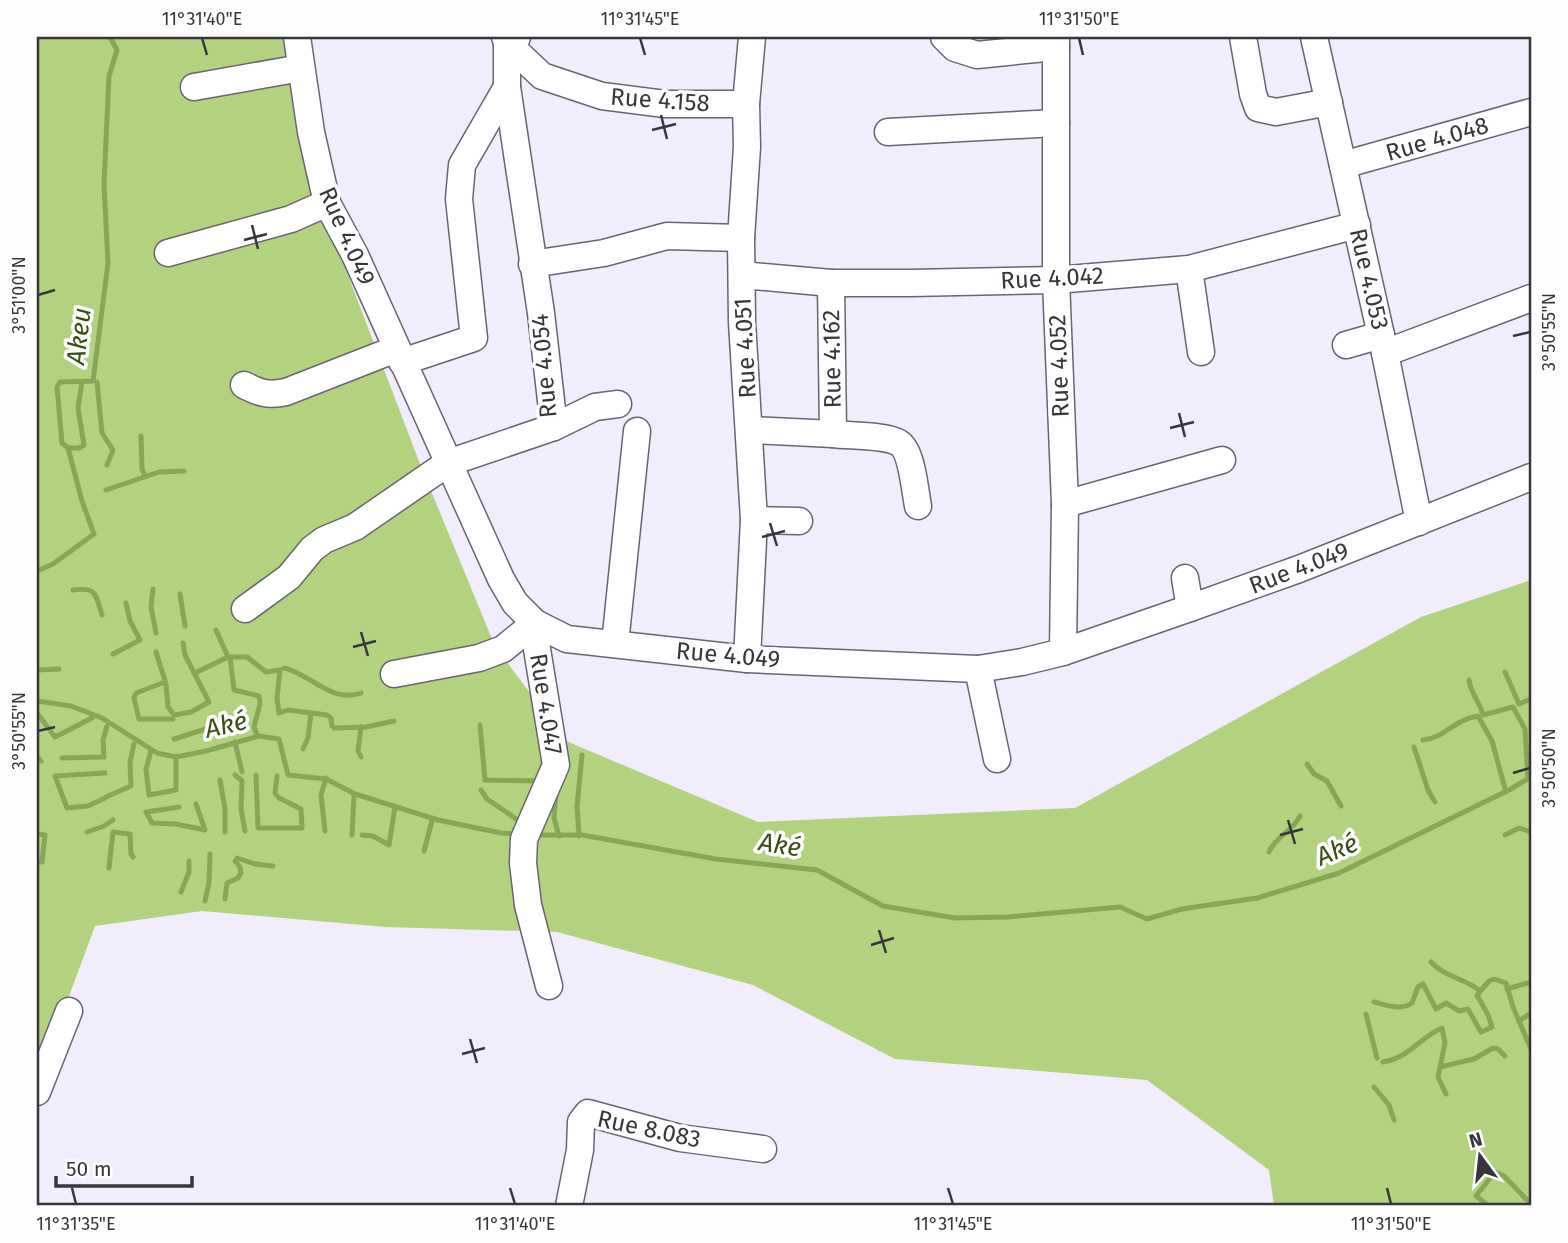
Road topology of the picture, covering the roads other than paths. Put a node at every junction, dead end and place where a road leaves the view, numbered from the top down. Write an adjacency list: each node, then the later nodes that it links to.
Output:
1 (297, 37): 8 (street, Rue 4.049)
2 (752, 37): 12 (street, Rue 4.051)
3 (944, 37): 7 (street)
4 (1243, 37): 11 (street)
5 (1316, 37): 11 (street, Rue 4.053)
6 (510, 39): 10 (street, Rue 4.054); 12 (street, Rue 4.158)
7 (1056, 42): 14 (street, Rue 4.052)
8 (301, 68): 9 (street); 17 (street, Rue 4.049)
9 (194, 87)
10 (507, 88): 21 (street, Rue 4.054); 30 (street)
11 (1329, 102): 16 (street, Rue 4.053)
12 (746, 104): 19 (street, Rue 4.051)
13 (1531, 112): 16 (street, Rue 4.048)
14 (1056, 123): 15 (street); 24 (street, Rue 4.052)
15 (888, 132)
16 (1343, 165): 18 (street, Rue 4.053)
17 (327, 203): 20 (street); 30 (street, Rue 4.049)
18 (1357, 225): 22 (street, Rue 4.042); 27 (street, Rue 4.053)
19 (741, 239): 21 (street); 23 (street, Rue 4.051)
20 (168, 253)
21 (532, 264): 33 (street, Rue 4.054)
22 (1189, 269): 24 (street, Rue 4.042); 29 (street)
23 (742, 275): 25 (street, Rue 4.042); 34 (street, Rue 4.051)
24 (1056, 279): 25 (street, Rue 4.042); 40 (street, Rue 4.052)
25 (831, 283): 36 (street, Rue 4.162)
26 (1531, 298): 27 (street)
27 (1383, 344): 28 (street); 44 (street, Rue 4.053)
28 (1346, 345)
29 (1201, 352)
30 (399, 355): 31 (street); 38 (street, Rue 4.049)
31 (244, 385)
32 (618, 404): 33 (street)
33 (554, 427): 38 (street, Rue 4.054)
34 (750, 430): 36 (street, Rue 4.162); 42 (street, Rue 4.051)
35 (637, 431): 49 (street)
36 (833, 434): 41 (street)
37 (1222, 460): 40 (street)
38 (448, 463): 47 (street, Rue 4.054); 48 (street, Rue 4.049)
39 (1531, 477): 44 (street, Rue 4.049)
40 (1065, 504): 50 (street, Rue 4.052)
41 (918, 506)
42 (754, 520): 43 (street); 51 (street, Rue 4.051)
43 (799, 521)
44 (1419, 522): 46 (street, Rue 4.049)
45 (1185, 578): 46 (street)
46 (1190, 608): 50 (street, Rue 4.049)
47 (245, 609)
48 (535, 623): 49 (street, Rue 4.049); 53 (street); 55 (street, Rue 4.047)
49 (615, 644): 51 (street, Rue 4.049)
50 (1063, 652): 52 (street, Rue 4.049)
51 (747, 659): 52 (street, Rue 4.049)
52 (978, 669): 54 (street)
53 (394, 674)
54 (997, 759)
55 (549, 986)
56 (69, 1011): 57 (street)
57 (37, 1092)
58 (763, 1149): 59 (street, Rue 8.083)
59 (569, 1206)

